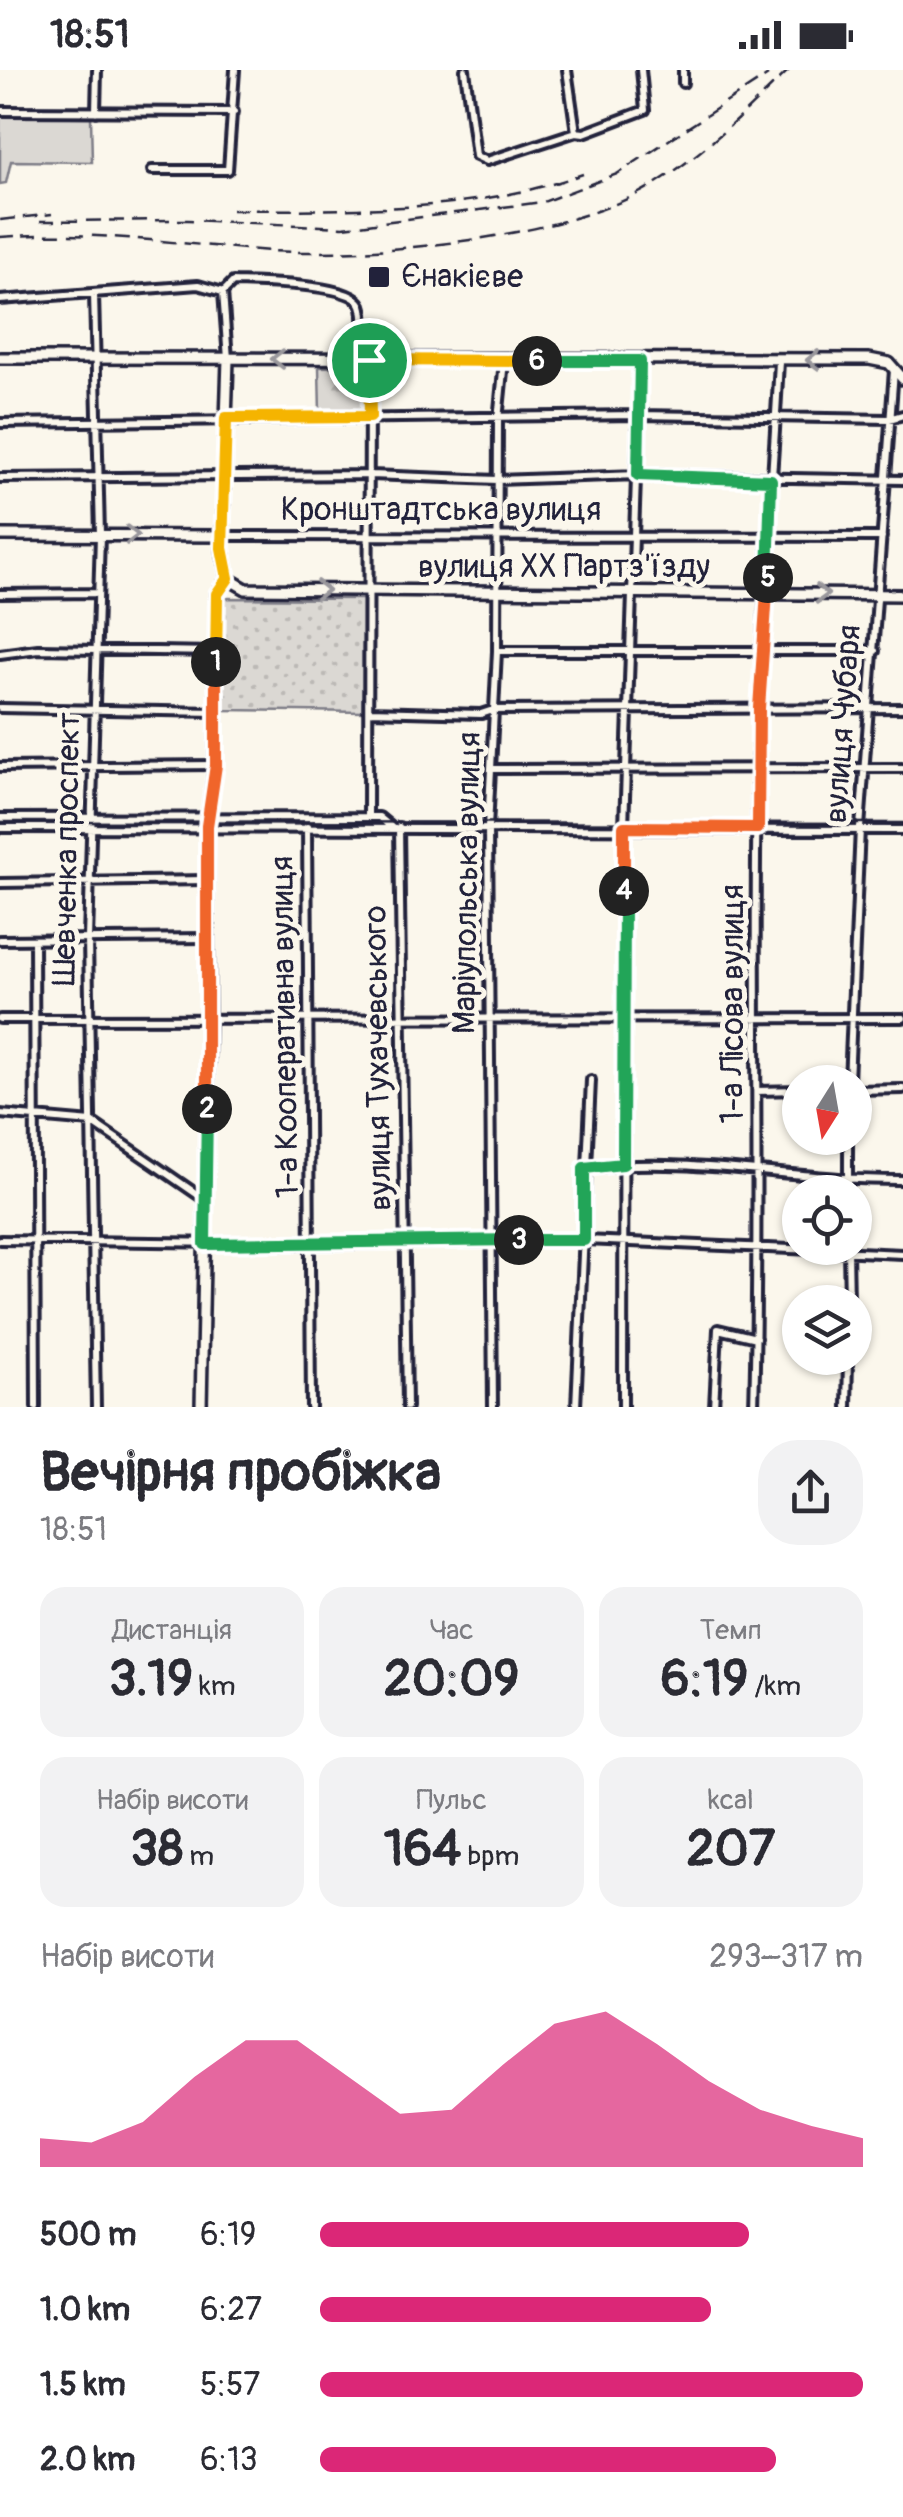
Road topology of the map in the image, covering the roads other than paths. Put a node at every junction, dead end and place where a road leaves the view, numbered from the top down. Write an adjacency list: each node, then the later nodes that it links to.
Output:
1 (97, 70): 9 (street)
2 (235, 70): 10 (street)
3 (465, 70): 11 (street)
4 (567, 70): 11 (street)
5 (641, 70): 11 (street)
6 (683, 70): 7 (street)
7 (683, 83)
8 (0, 111): 9 (street)
9 (96, 112): 10 (street)
10 (234, 112): 12 (street)
11 (576, 132)
12 (152, 170)
13 (224, 292): 14 (street); 18 (street); 19 (street)
14 (94, 294): 15 (street); 16 (street, Шевченка проспект)
15 (0, 300)
16 (93, 356): 17 (street); 18 (street); 28 (street, Шевченка проспект)
17 (0, 358)
18 (228, 359): 19 (street, one-way to 18); 29 (street)
19 (366, 360): 20 (street); 27 (street)
20 (504, 360): 21 (street); 32 (street, Маріупольська вулиця)
21 (640, 361): 22 (street); 26 (street)
22 (779, 361): 23 (street, one-way to 22); 30 (street, 1-а Лісова вулиця)
23 (894, 369): 24 (street); 31 (street, вулиця Чубаря)
24 (903, 379)
25 (903, 415): 31 (street)
26 (639, 416): 30 (street); 32 (street); 35 (street)
27 (370, 417): 29 (street); 32 (street); 34 (street)
28 (100, 418): 29 (street); 33 (street); 36 (street, Шевченка проспект)
29 (226, 418): 37 (street)
30 (776, 418): 31 (street); 40 (street, 1-а Лісова вулиця)
31 (889, 419): 41 (street, вулиця Чубаря)
32 (498, 420): 39 (street, Маріупольська вулиця)
33 (0, 423)
34 (370, 475): 37 (street); 39 (street); 43 (street)
35 (638, 475): 39 (street); 40 (street); 44 (street)
36 (99, 476): 37 (street); 38 (street); 46 (street, Шевченка проспект)
37 (224, 476): 48 (street)
38 (0, 478)
39 (496, 480): 47 (street, Маріупольська вулиця)
40 (771, 480): 41 (street); 49 (street, 1-а Лісова вулиця)
41 (885, 480): 42 (street); 50 (street, вулиця Чубаря)
42 (903, 480)
43 (368, 534): 47 (street, Кронштадтська вулиця); 48 (street, Кронштадтська вулиця); 52 (street)
44 (634, 534): 47 (street, Кронштадтська вулиця); 49 (street, Кронштадтська вулиця); 55 (street)
45 (0, 535): 46 (street, Кронштадтська вулиця)
46 (100, 535): 48 (street, Кронштадтська вулиця, one-way to 48); 53 (street, Шевченка проспект)
47 (499, 535): 54 (street, Маріупольська вулиця)
48 (222, 536): 51 (street)
49 (769, 537): 50 (street, Кронштадтська вулиця); 56 (street, 1-а Лісова вулиця)
50 (882, 537): 58 (street, вулиця Чубаря)
51 (228, 578): 52 (street, вулиця XX Партз'їзду, one-way to 52); 65 (street)
52 (369, 591): 54 (street, вулиця XX Партз'їзду); 74 (street)
53 (98, 592): 57 (street); 60 (street, Шевченка проспект)
54 (498, 592): 55 (street, вулиця XX Партз'їзду); 62 (street, Маріупольська вулиця)
55 (632, 593): 56 (street, вулиця XX Партз'їзду); 61 (street)
56 (768, 593): 58 (street, вулиця XX Партз'їзду, one-way to 58); 63 (street, 1-а Лісова вулиця)
57 (0, 594)
58 (878, 594): 59 (street, вулиця XX Партз'їзду); 64 (street, вулиця Чубаря)
59 (903, 594)
60 (97, 650): 65 (street); 66 (street); 68 (street, Шевченка проспект)
61 (630, 650): 62 (street); 63 (street); 69 (street)
62 (497, 651): 73 (street, Маріупольська вулиця)
63 (763, 651): 64 (street); 70 (street, 1-а Лісова вулиця)
64 (874, 651): 71 (street, вулиця Чубаря)
65 (216, 652): 75 (street)
66 (0, 654)
67 (0, 708): 68 (street)
68 (94, 708): 75 (street); 76 (street, Шевченка проспект)
69 (628, 708): 70 (street); 73 (street); 81 (street)
70 (759, 708): 71 (street); 79 (street, 1-а Лісова вулиця)
71 (870, 708): 72 (street); 80 (street, вулиця Чубаря)
72 (903, 708)
73 (493, 710): 74 (street); 83 (street, Маріупольська вулиця)
74 (370, 711): 84 (street)
75 (216, 712): 77 (street)
76 (94, 764): 77 (street); 78 (street); 87 (street, Шевченка проспект)
77 (216, 765): 86 (street)
78 (0, 767)
79 (758, 767): 80 (street); 81 (street); 93 (street, 1-а Лісова вулиця)
80 (866, 767): 82 (street); 94 (street, вулиця Чубаря)
81 (626, 768): 83 (street); 90 (street)
82 (903, 768)
83 (491, 769): 92 (street, Маріупольська вулиця)
84 (368, 817): 86 (street); 89 (street)
85 (0, 818): 87 (street)
86 (209, 822): 87 (street); 88 (street); 96 (street)
87 (92, 823): 91 (street); 97 (street, Шевченка проспект)
88 (307, 826): 89 (street); 112 (street, 1-а Кооперативна вулиця)
89 (395, 827): 92 (street); 113 (street, вулиця Тухачевського)
90 (624, 827): 92 (street); 93 (street); 109 (street)
91 (0, 828)
92 (488, 828): 110 (street, Маріупольська вулиця)
93 (758, 828): 94 (street); 106 (street, 1-а Лісова вулиця)
94 (860, 828): 95 (street); 103 (street, вулиця Чубаря)
95 (903, 830)
96 (207, 880): 97 (street); 99 (street)
97 (91, 882): 98 (street); 100 (street, Шевченка проспект)
98 (0, 883)
99 (206, 938): 100 (street); 111 (street)
100 (88, 939): 102 (street); 108 (street, Шевченка проспект)
101 (0, 940): 102 (street)
102 (34, 940): 107 (street)
103 (854, 1018): 104 (street); 106 (street); 114 (street, вулиця Чубаря)
104 (903, 1018)
105 (0, 1019): 107 (street)
106 (754, 1019): 109 (street); 117 (street, 1-а Лісова вулиця)
107 (33, 1020): 108 (street); 121 (street)
108 (91, 1020): 111 (street); 122 (street, Шевченка проспект)
109 (625, 1020): 110 (street); 123 (street)
110 (490, 1021): 113 (street); 132 (street, Маріупольська вулиця)
111 (209, 1022): 112 (street); 129 (street)
112 (312, 1022): 113 (street); 138 (street, 1-а Кооперативна вулиця)
113 (400, 1022): 133 (street, вулиця Тухачевського)
114 (850, 1065)
115 (591, 1080): 124 (street)
116 (903, 1089): 119 (street)
117 (757, 1090): 118 (street); 125 (street, 1-а Лісова вулиця)
118 (782, 1090)
119 (872, 1090)
120 (0, 1114): 121 (street)
121 (34, 1115): 122 (street); 135 (street)
122 (92, 1122): 129 (street); 136 (street, Шевченка проспект)
123 (623, 1164): 124 (street); 125 (street); 134 (street)
124 (584, 1168): 131 (street)
125 (759, 1168): 126 (street); 139 (street, 1-а Лісова вулиця)
126 (816, 1175)
127 (872, 1179): 128 (street)
128 (903, 1180)
129 (204, 1199): 137 (street)
130 (0, 1240): 135 (street)
131 (584, 1240): 132 (street); 134 (street); 151 (street)
132 (489, 1241): 133 (street); 150 (street, Маріупольська вулиця)
133 (408, 1242): 138 (street); 149 (street, вулиця Тухачевського)
134 (622, 1242): 139 (street); 152 (street)
135 (35, 1243): 136 (street); 145 (street)
136 (91, 1243): 137 (street); 146 (street, Шевченка проспект)
137 (205, 1244): 138 (street); 147 (street)
138 (313, 1244): 148 (street, 1-а Кооперативна вулиця)
139 (758, 1245): 140 (street); 143 (street, 1-а Лісова вулиця)
140 (782, 1246)
141 (872, 1252): 142 (street)
142 (903, 1254)
143 (756, 1338): 153 (street); 154 (street, 1-а Лісова вулиця)
144 (848, 1375): 155 (street)
145 (36, 1407)
146 (96, 1407)
147 (201, 1407)
148 (311, 1407)
149 (406, 1407)
150 (494, 1407)
151 (576, 1407)
152 (624, 1407)
153 (714, 1407)
154 (754, 1407)
155 (847, 1407)

